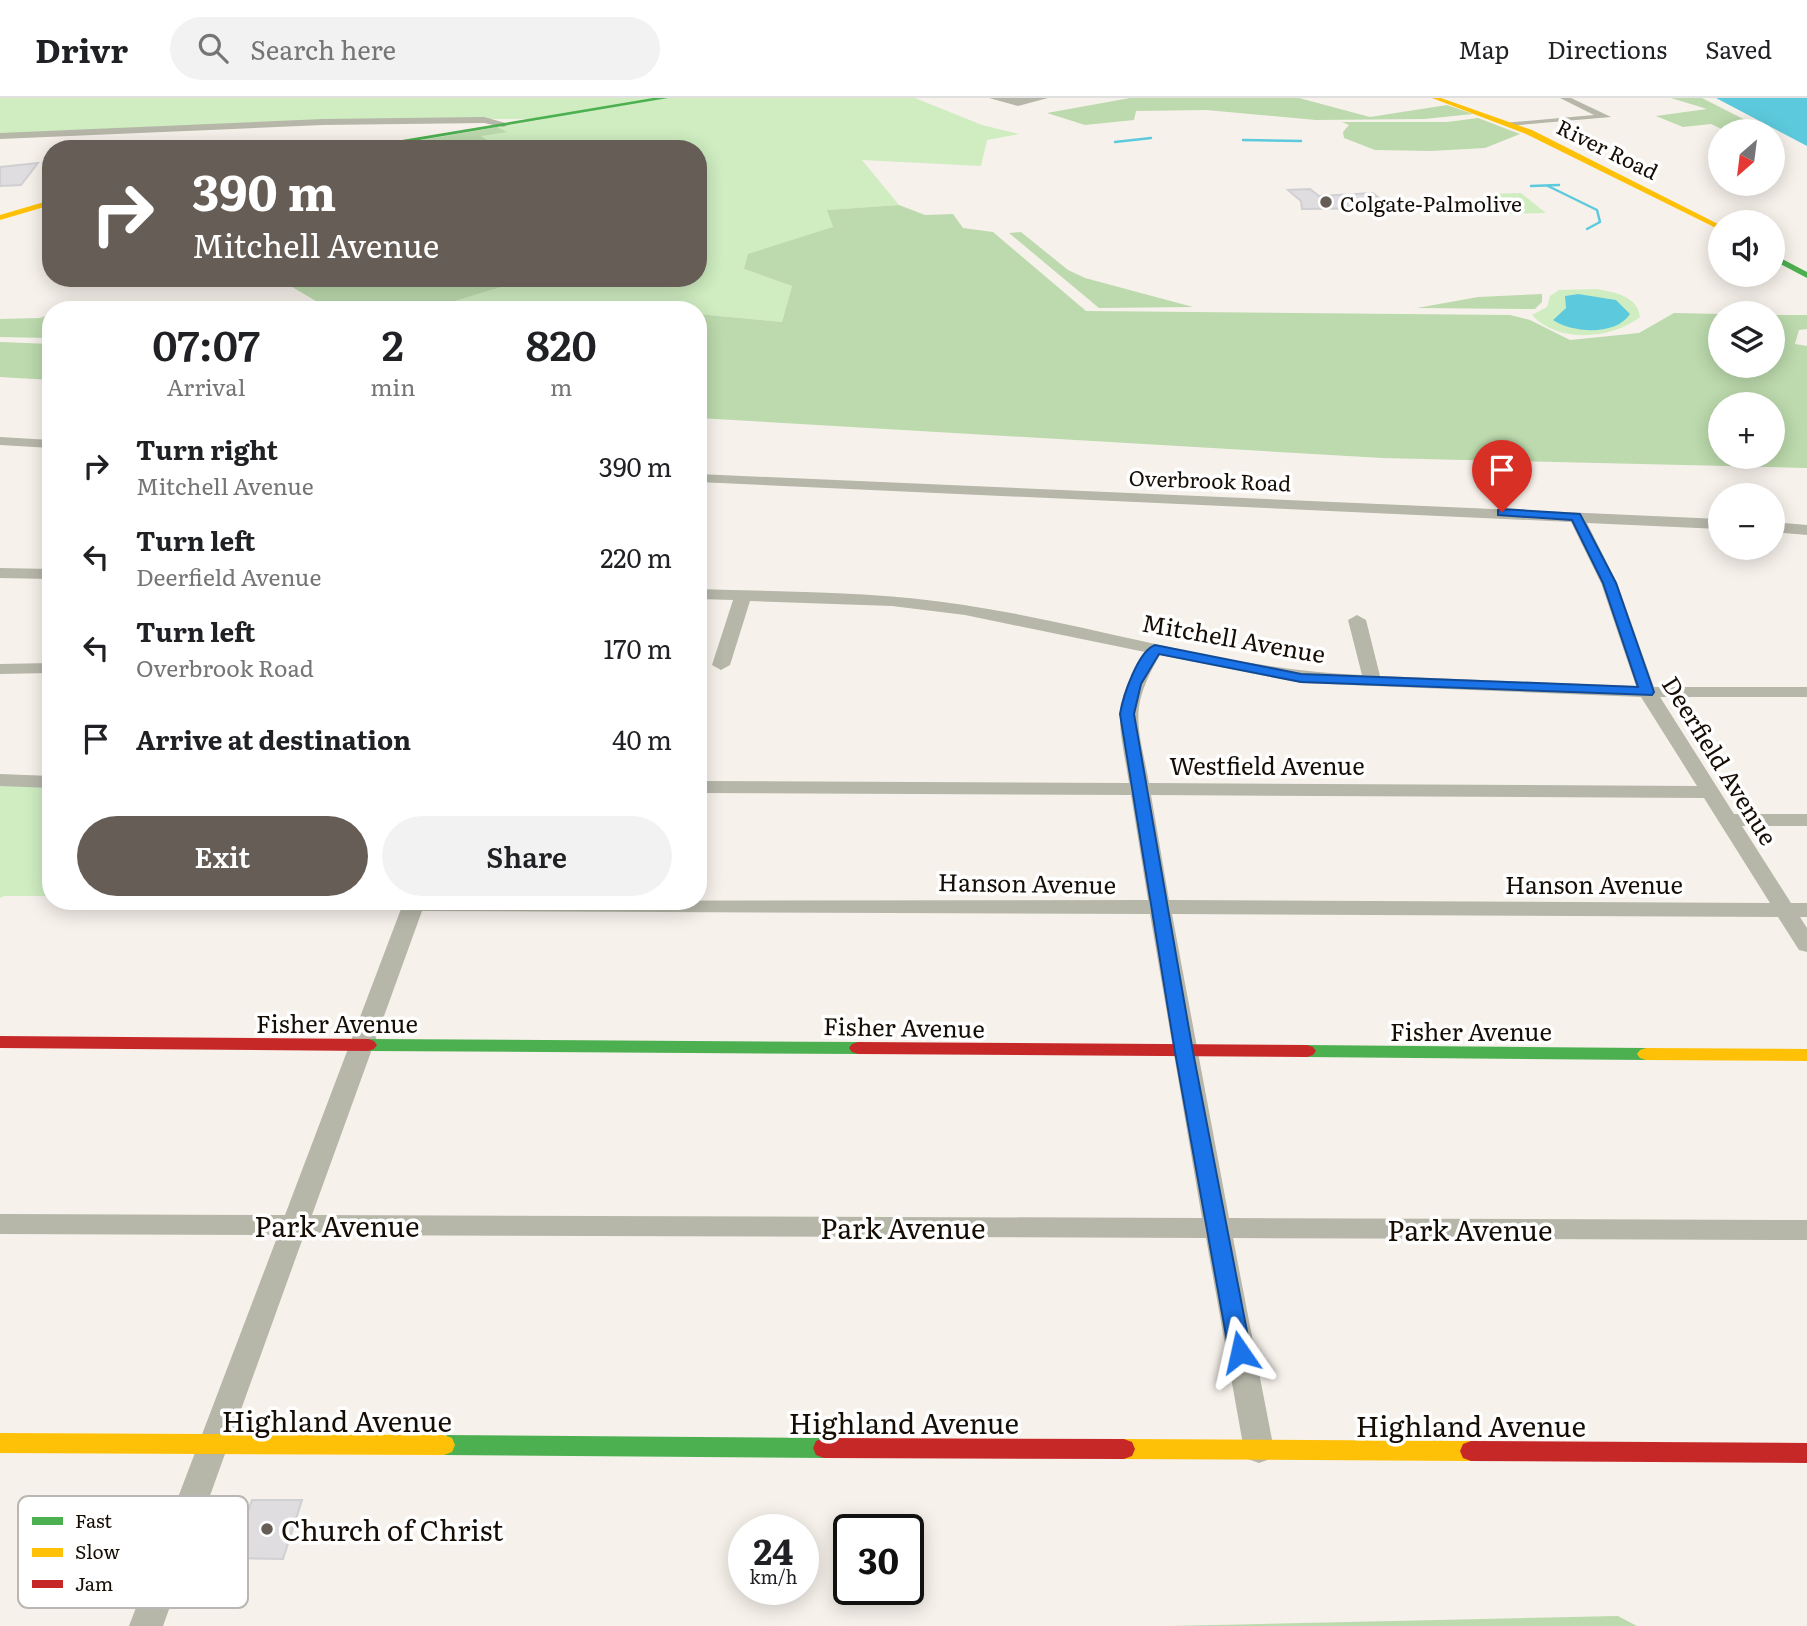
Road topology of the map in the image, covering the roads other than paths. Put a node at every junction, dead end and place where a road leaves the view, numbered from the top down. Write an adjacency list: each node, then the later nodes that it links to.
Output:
1 (665, 98): 8 (street)
2 (993, 98): 3 (street)
3 (1044, 98)
4 (1435, 98): 7 (street, River Road)
5 (1564, 98): 7 (street)
6 (463, 120): 8 (street); 9 (street); 10 (street)
7 (1508, 123): 14 (street, River Road)
8 (504, 124): 9 (street)
9 (484, 127): 11 (street)
10 (0, 136)
11 (405, 140)
12 (42, 205): 13 (street)
13 (0, 218)
14 (1708, 222)
15 (1785, 263): 16 (street)
16 (1807, 275)
17 (0, 441): 18 (street)
18 (42, 443)
19 (707, 478): 20 (street, Overbrook Road)
20 (1576, 516): 21 (street, Overbrook Road); 34 (street, Deerfield Avenue)
21 (1708, 523)
22 (1785, 528): 23 (street)
23 (1807, 530)
24 (0, 573): 25 (street)
25 (42, 574)
26 (707, 594): 27 (street, Mitchell Avenue)
27 (743, 596): 29 (street, Mitchell Avenue); 30 (street)
28 (1357, 620): 33 (street)
29 (1155, 649): 33 (street, Mitchell Avenue); 39 (street)
30 (721, 665)
31 (42, 668): 32 (street)
32 (0, 669)
33 (1373, 683): 34 (street, Mitchell Avenue)
34 (1647, 692): 35 (street, Mitchell Avenue); 40 (street, Deerfield Avenue)
35 (1807, 692)
36 (0, 780): 37 (street)
37 (42, 782)
38 (707, 787): 39 (street, Westfield Avenue)
39 (1142, 790): 40 (street, Westfield Avenue); 44 (street)
40 (1709, 792): 41 (street, Deerfield Avenue)
41 (1729, 820): 42 (street); 46 (street, Deerfield Avenue)
42 (1807, 820)
43 (707, 905): 44 (street, Hanson Avenue)
44 (1161, 909): 46 (street, Hanson Avenue); 50 (street)
45 (412, 910): 49 (street)
46 (1796, 910): 47 (street, Deerfield Avenue)
47 (1807, 944)
48 (0, 1042): 49 (street, Fisher Avenue)
49 (362, 1044): 50 (street, Fisher Avenue); 53 (street)
50 (1184, 1052): 51 (street, Fisher Avenue); 54 (street)
51 (1807, 1055)
52 (0, 1224): 53 (street, Park Avenue)
53 (297, 1225): 54 (street, Park Avenue); 57 (street)
54 (1217, 1229): 55 (street, Park Avenue); 58 (street)
55 (1807, 1230)
56 (0, 1443): 57 (street, Highland Avenue)
57 (213, 1447): 58 (street, Highland Avenue); 60 (street)
58 (1259, 1450): 59 (street, Highland Avenue)
59 (1807, 1453)
60 (195, 1496)
61 (153, 1608): 62 (street)
62 (146, 1626)

